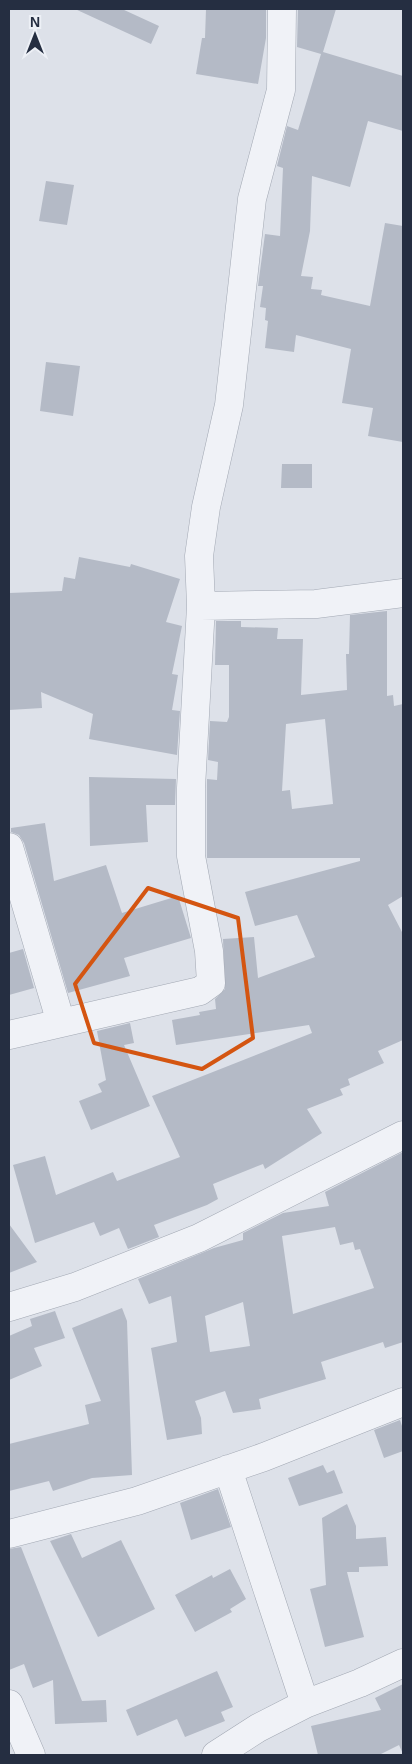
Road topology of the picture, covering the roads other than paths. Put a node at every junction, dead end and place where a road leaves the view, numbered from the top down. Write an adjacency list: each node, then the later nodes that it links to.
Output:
1 (282, 9): 3 (street)
2 (403, 593): 3 (street)
3 (201, 606): 5 (street)
4 (9, 847): 5 (street)
5 (61, 1023): 6 (street)
6 (9, 1035)
7 (403, 1135): 8 (street)
8 (9, 1307)
9 (403, 1402): 10 (street)
10 (228, 1469): 11 (street); 14 (street)
11 (9, 1534)
12 (403, 1663): 14 (street)
13 (9, 1704): 15 (street)
14 (305, 1704): 16 (street)
15 (31, 1755)
16 (216, 1755)

